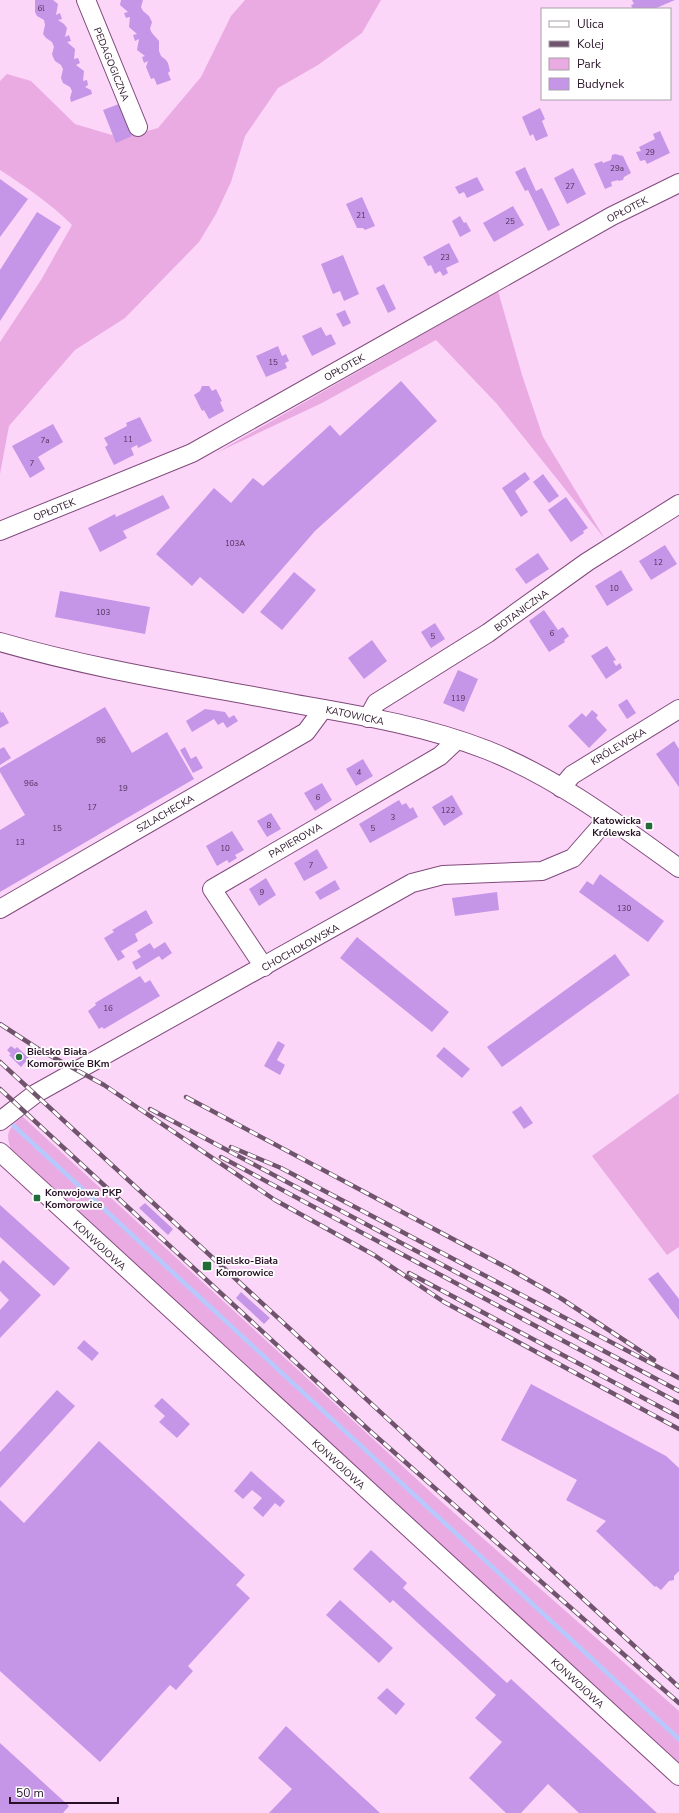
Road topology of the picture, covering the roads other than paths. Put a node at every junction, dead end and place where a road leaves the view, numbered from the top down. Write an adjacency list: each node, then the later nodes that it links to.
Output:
1 (86, 0): 2 (street, PEDAGOGICZNA)
2 (138, 127)
3 (679, 183): 5 (street, OPŁOTEK)
4 (679, 504): 9 (street, BOTANICZNA)
5 (0, 531)
6 (0, 642): 7 (street, KATOWICKA)
7 (323, 709): 9 (street, KATOWICKA); 14 (street, SZLACHECKA)
8 (679, 709): 11 (street, KRÓLEWSKA)
9 (368, 718): 10 (street, KATOWICKA)
10 (457, 740): 11 (street, KATOWICKA); 15 (street, PAPIEROWA)
11 (561, 788): 12 (street, KATOWICKA)
12 (608, 818): 13 (street, KATOWICKA); 15 (street, CHOCHOŁOWSKA)
13 (679, 868)
14 (0, 909)
15 (264, 967): 16 (street, CHOCHOŁOWSKA)
16 (0, 1121)
17 (0, 1152): 18 (street, KONWOJOWA)
18 (679, 1776)

